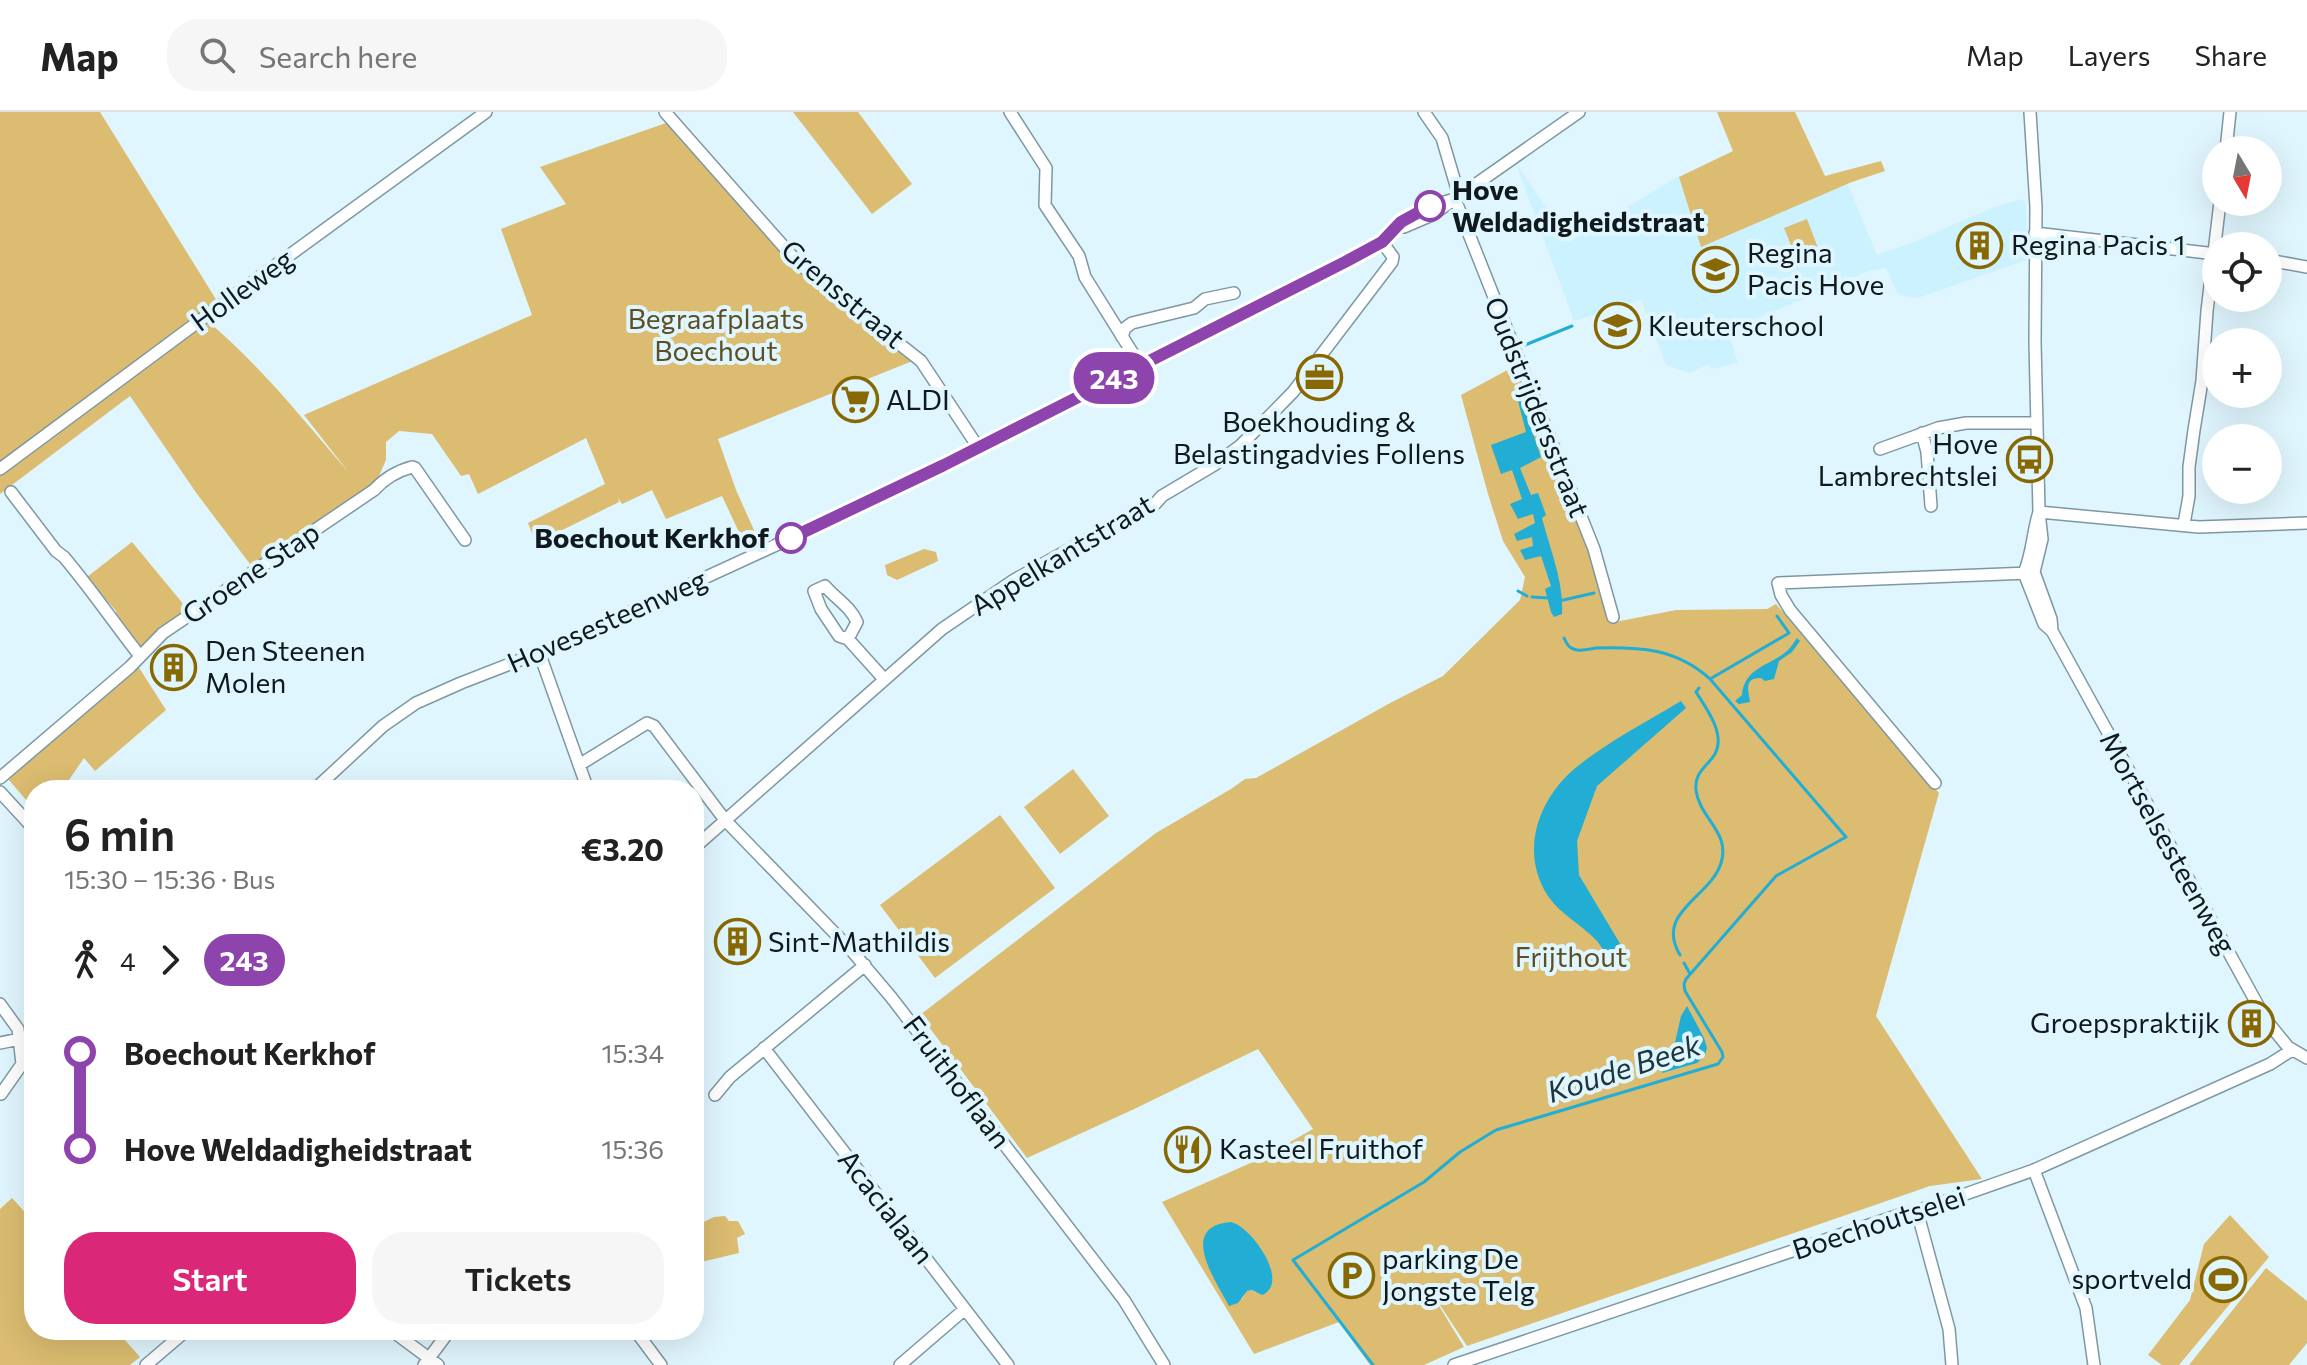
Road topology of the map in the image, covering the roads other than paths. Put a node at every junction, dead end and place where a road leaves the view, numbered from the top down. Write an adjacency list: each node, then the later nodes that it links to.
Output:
1 (486, 112): 23 (street, Holleweg)
2 (665, 112): 21 (street, Grensstraat)
3 (1010, 112): 17 (street)
4 (1424, 112): 9 (street, Oudstrijdersstraat)
5 (1579, 112): 9 (street, Hovesesteenweg)
6 (2030, 112): 10 (street)
7 (2230, 112): 8 (street)
8 (2227, 136)
9 (1458, 197): 11 (street, Hovesesteenweg); 31 (street, Oudstrijdersstraat)
10 (2035, 233): 12 (street); 19 (street)
11 (1384, 240): 18 (street, Hovesesteenweg); 35 (street, Appelkantstraat)
12 (2202, 252)
13 (2282, 263): 14 (street)
14 (2307, 267)
15 (1234, 293): 17 (street)
16 (2207, 312): 28 (street)
17 (1122, 337): 18 (street)
18 (1140, 365): 21 (street, Hovesesteenweg)
19 (2037, 423): 20 (street); 26 (street)
20 (1922, 433): 22 (street); 25 (street)
21 (978, 447): 33 (street, Hovesesteenweg)
22 (1880, 449)
23 (0, 469)
24 (11, 492): 34 (street)
25 (1931, 506)
26 (2039, 512): 28 (street); 30 (street)
27 (2307, 523): 28 (street)
28 (2184, 524)
29 (465, 540): 34 (street, Groene Stap)
30 (2029, 573): 41 (street); 53 (street, Mortselsesteenweg)
31 (1613, 617)
32 (848, 639): 32 (street); 35 (street)
33 (539, 652): 36 (street); 38 (street, Hovesesteenweg)
34 (140, 656): 37 (street, Groene Stap)
35 (884, 679): 45 (street, Appelkantstraat)
36 (579, 765): 39 (street); 40 (street, Fruithoflaan)
37 (0, 778)
38 (325, 780)
39 (584, 780)
40 (695, 780)
41 (1935, 783)
42 (0, 792): 44 (street)
43 (704, 792): 45 (street, Fruithoflaan)
44 (24, 818)
45 (725, 820): 46 (street, Appelkantstraat); 47 (street, Fruithoflaan)
46 (704, 839)
47 (865, 965): 52 (street); 69 (street, Fruithoflaan)
48 (0, 1004): 50 (street)
49 (24, 1038): 50 (street)
50 (18, 1040): 51 (street); 55 (street)
51 (0, 1043)
52 (764, 1048): 56 (street); 59 (street, Acacialaan)
53 (2292, 1050): 54 (street); 57 (street, Boechoutselei)
54 (2307, 1058)
55 (1, 1094)
56 (715, 1095)
57 (2034, 1170): 58 (street, Boechoutselei); 72 (street)
58 (1917, 1211): 70 (street, Boechoutselei); 71 (street)
59 (965, 1309): 67 (street); 68 (street, Acacialaan)
60 (175, 1340): 65 (street)
61 (403, 1340): 64 (street)
62 (444, 1340): 64 (street)
63 (642, 1340): 66 (street)
64 (430, 1363)
65 (146, 1365)
66 (661, 1365)
67 (900, 1365)
68 (1008, 1365)
69 (1164, 1365)
70 (1454, 1365)
71 (1952, 1365)
72 (2094, 1365)

